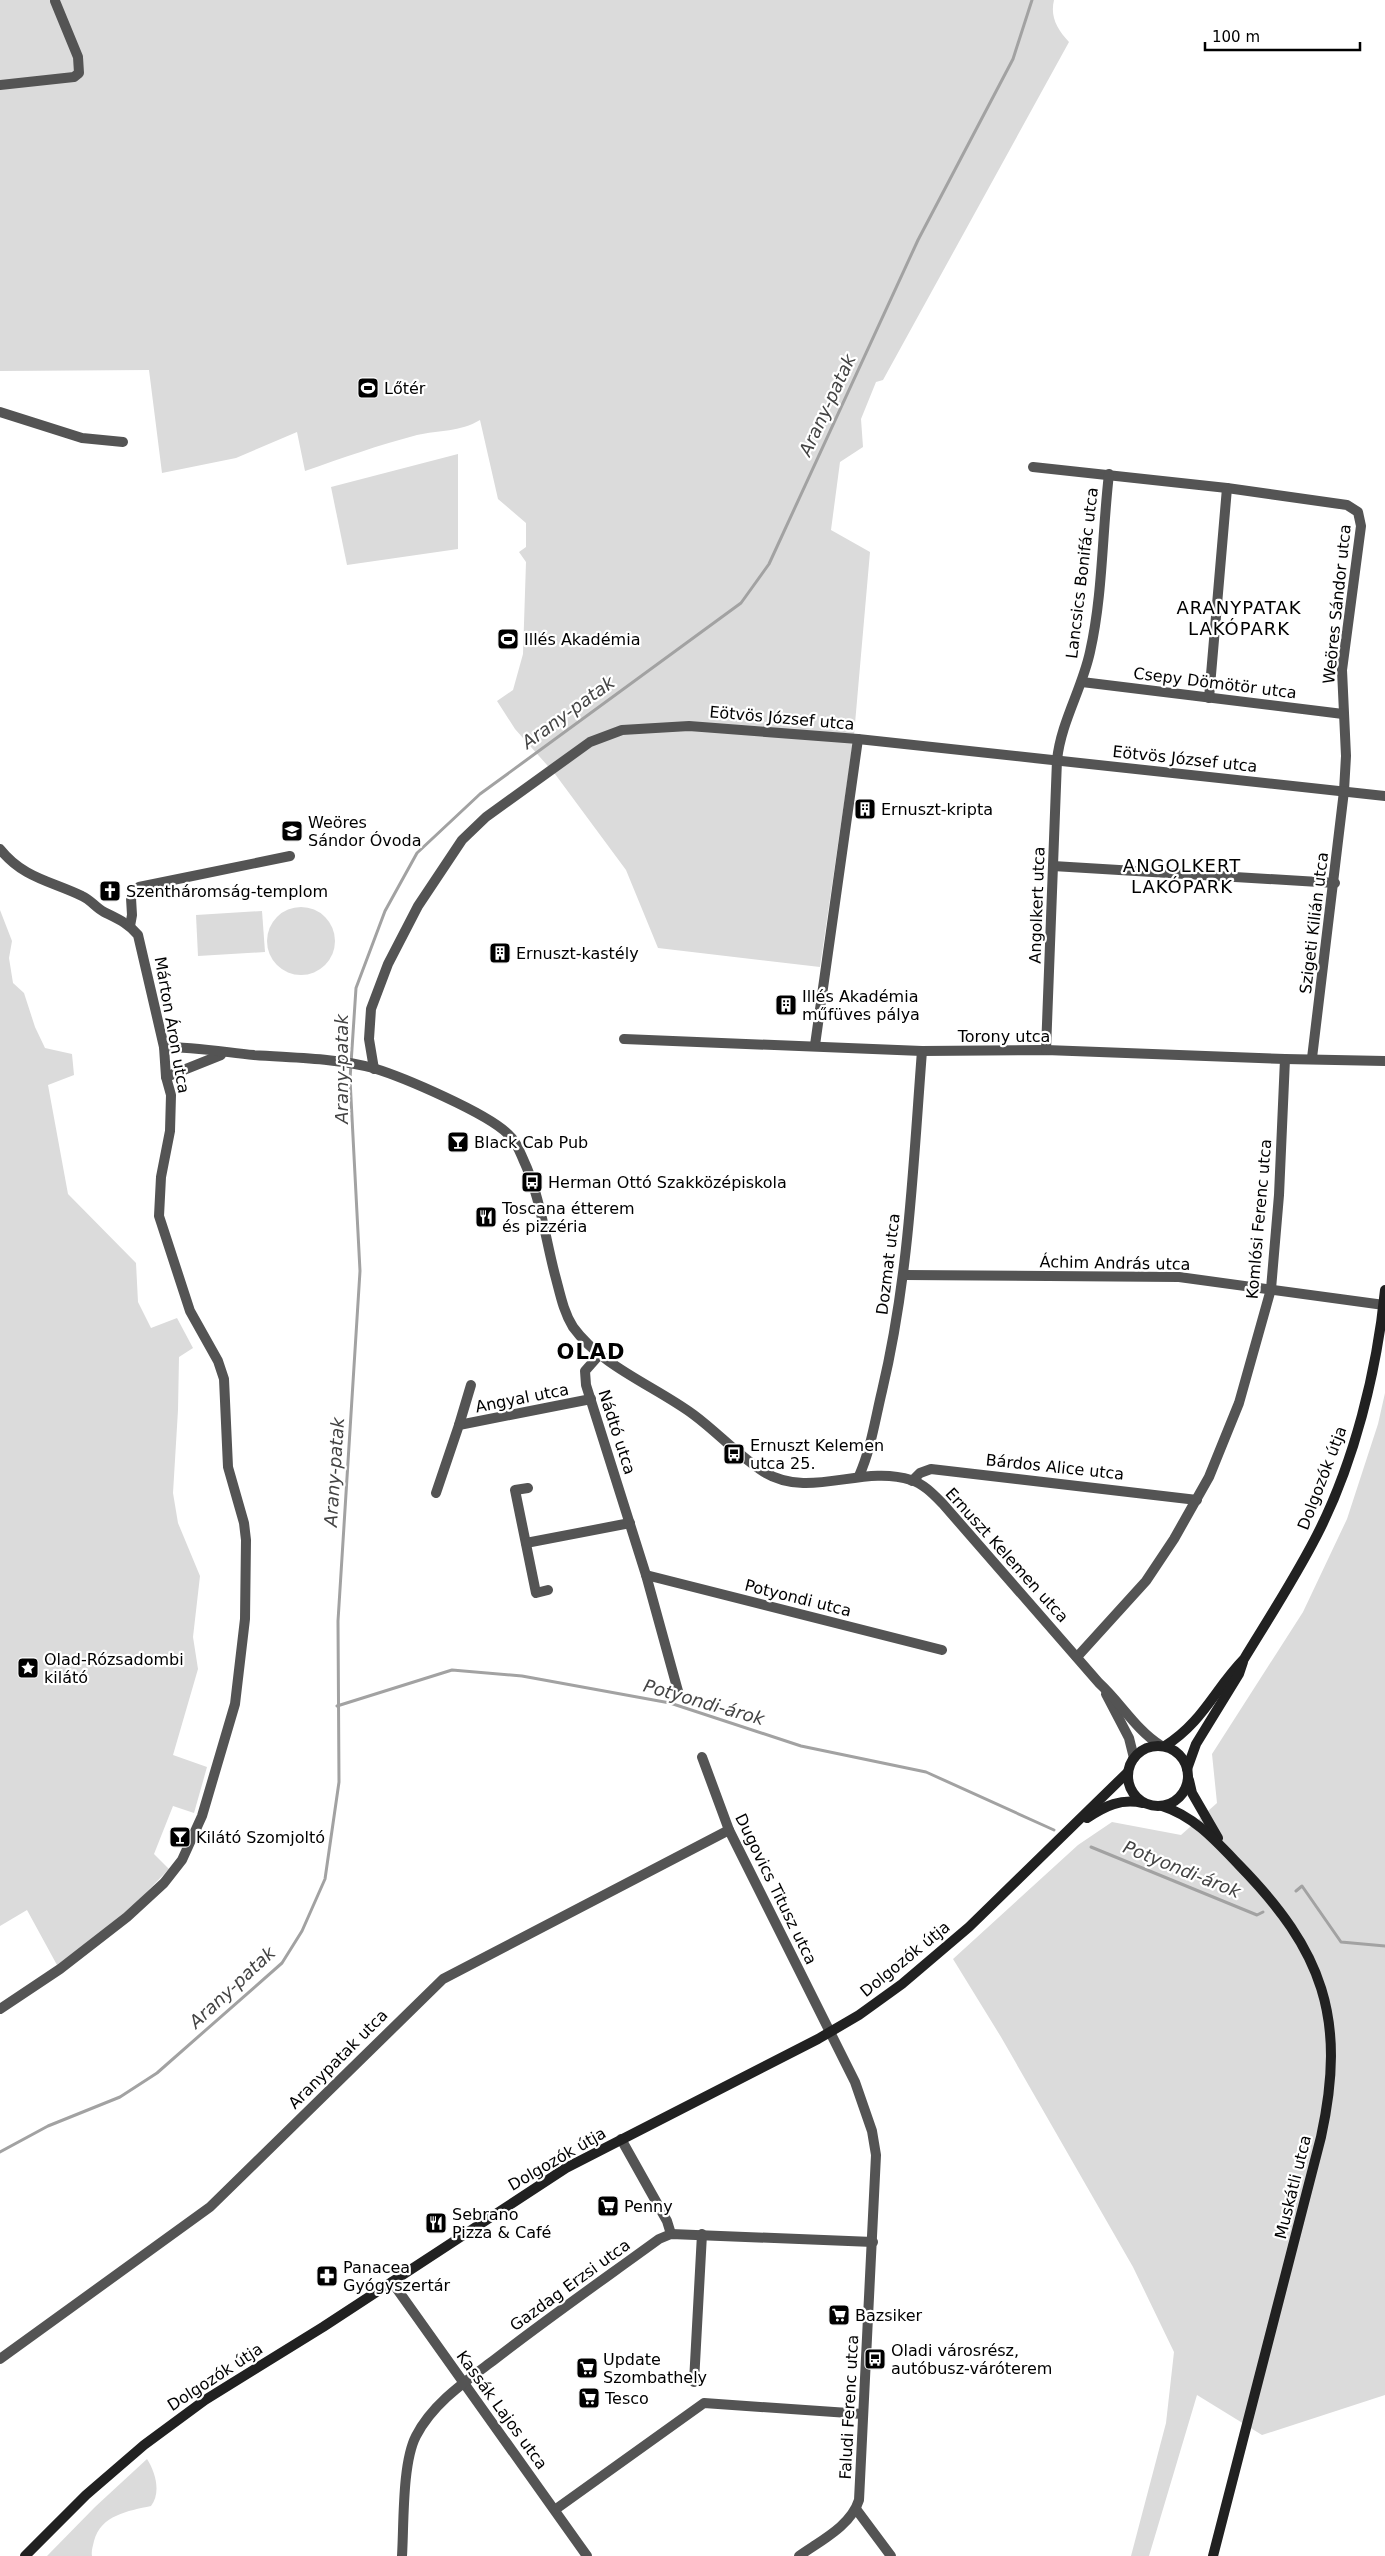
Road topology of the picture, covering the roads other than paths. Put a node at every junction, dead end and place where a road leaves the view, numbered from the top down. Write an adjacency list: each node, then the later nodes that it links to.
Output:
1 (55, 1): 2 (street)
2 (0, 86)
3 (0, 412): 4 (street)
4 (123, 442)
5 (1033, 467): 6 (street)
6 (1109, 474): 7 (street); 8 (street, Lancsics Bonifác utca)
7 (1228, 488): 9 (street); 10 (street, Weöres Sándor utca)
8 (1082, 682): 9 (street, Csepy Dömötör utca); 12 (street, Lancsics Bonifác utca)
9 (1209, 698): 10 (street, Csepy Dömötör utca)
10 (1343, 714): 13 (street, Weöres Sándor utca)
11 (858, 739): 12 (street, Eötvös József utca); 21 (street); 29 (street, Eötvös József utca)
12 (1057, 760): 13 (street, Eötvös József utca); 17 (street, Angolkert utca)
13 (1344, 791): 14 (street, Eötvös József utca); 18 (street, Szigeti Kilián utca)
14 (1385, 796)
15 (0, 849): 19 (street)
16 (290, 856): 19 (street)
17 (1053, 866): 18 (street); 23 (street, Angolkert utca)
18 (1335, 883): 26 (street, Szigeti Kilián utca)
19 (130, 926): 22 (street, Márton Áron utca)
20 (624, 1038): 21 (street, Torony utca)
21 (815, 1045): 24 (street, Torony utca)
22 (164, 1047): 25 (street, Ernuszt Kelemen utca); 30 (street, Márton Áron utca)
23 (1046, 1050): 24 (street, Torony utca); 27 (street, Torony utca)
24 (922, 1051): 31 (street, Dozmat utca)
25 (229, 1053): 29 (street, Ernuszt Kelemen utca); 30 (street)
26 (1312, 1058): 27 (street, Torony utca); 28 (street, Torony utca)
27 (1285, 1059): 32 (street, Komlósi Ferenc utca)
28 (1385, 1060)
29 (370, 1068): 35 (street, Ernuszt Kelemen utca)
30 (166, 1077): 63 (street, Márton Áron utca)
31 (904, 1275): 32 (street, Áchim András utca); 39 (street, Dozmat utca)
32 (1271, 1288): 34 (street, Áchim András utca); 43 (street, Komlósi Ferenc utca)
33 (1385, 1290): 34 (main road, Dolgozók útja)
34 (1384, 1305): 50 (main road, Dolgozók útja)
35 (600, 1354): 37 (street, Nádtó utca); 39 (street, Ernuszt Kelemen utca)
36 (471, 1385): 38 (street, Angyal utca)
37 (591, 1399): 38 (street, Angyal utca); 44 (street, Nádtó utca)
38 (459, 1425): 42 (street, Angyal utca)
39 (859, 1476): 40 (street, Ernuszt Kelemen utca)
40 (912, 1481): 43 (street, Bárdos Alice utca); 49 (street, Ernuszt Kelemen utca)
41 (528, 1488): 45 (street)
42 (436, 1493)
43 (1197, 1500): 49 (street, Komlósi Ferenc utca)
44 (630, 1523): 45 (street); 46 (street, Nádtó utca)
45 (526, 1543): 47 (street)
46 (646, 1575): 48 (street, Potyondi utca); 52 (street, Nádtó utca)
47 (548, 1590)
48 (942, 1650)
49 (1077, 1657): 51 (street, Ernuszt Kelemen utca)
50 (1244, 1659): 53 (main road, Dolgozók útja); 57 (main road, Dolgozók útja)
51 (1099, 1683): 53 (street, Ernuszt Kelemen utca); 55 (street, Ernuszt Kelemen utca)
52 (678, 1691)
53 (1162, 1746): 55 (main road); 57 (main road)
54 (702, 1757): 60 (street, Dugovics Titusz utca)
55 (1134, 1758): 56 (main road)
56 (1128, 1772): 58 (main road); 61 (main road, Dolgozók útja)
57 (1188, 1774): 59 (main road); 62 (main road, Muskátli utca)
58 (1144, 1803): 59 (main road); 61 (main road, Dolgozók útja)
59 (1162, 1806): 62 (main road, Muskátli utca)
60 (730, 1830): 64 (street, Dugovics Titusz utca); 70 (street, Aranypatak utca)
61 (1062, 1836): 64 (main road, Dolgozók útja)
62 (1225, 1850): 81 (main road, Muskátli utca)
63 (0, 2009)
64 (829, 2032): 65 (main road, Dolgozók útja); 68 (street, Faludi Ferenc utca)
65 (621, 2140): 66 (street); 69 (main road, Dolgozók útja)
66 (671, 2234): 67 (street, Gazdag Erzsi utca); 71 (street, Gazdag Erzsi utca)
67 (702, 2234): 68 (street, Gazdag Erzsi utca); 72 (street)
68 (874, 2242): 73 (street, Faludi Ferenc utca)
69 (392, 2282): 71 (street, Kassák Lajos utca); 76 (main road, Dolgozók útja)
70 (0, 2359)
71 (462, 2382): 74 (street, Kassák Lajos utca); 77 (street, Gazdag Erzsi utca)
72 (694, 2382)
73 (863, 2414): 74 (street); 75 (street, Faludi Ferenc utca)
74 (556, 2509): 78 (street, Kassák Lajos utca)
75 (856, 2509): 79 (street); 80 (street)
76 (24, 2556)
77 (402, 2556)
78 (587, 2556)
79 (799, 2556)
80 (891, 2556)
81 (1213, 2556)

